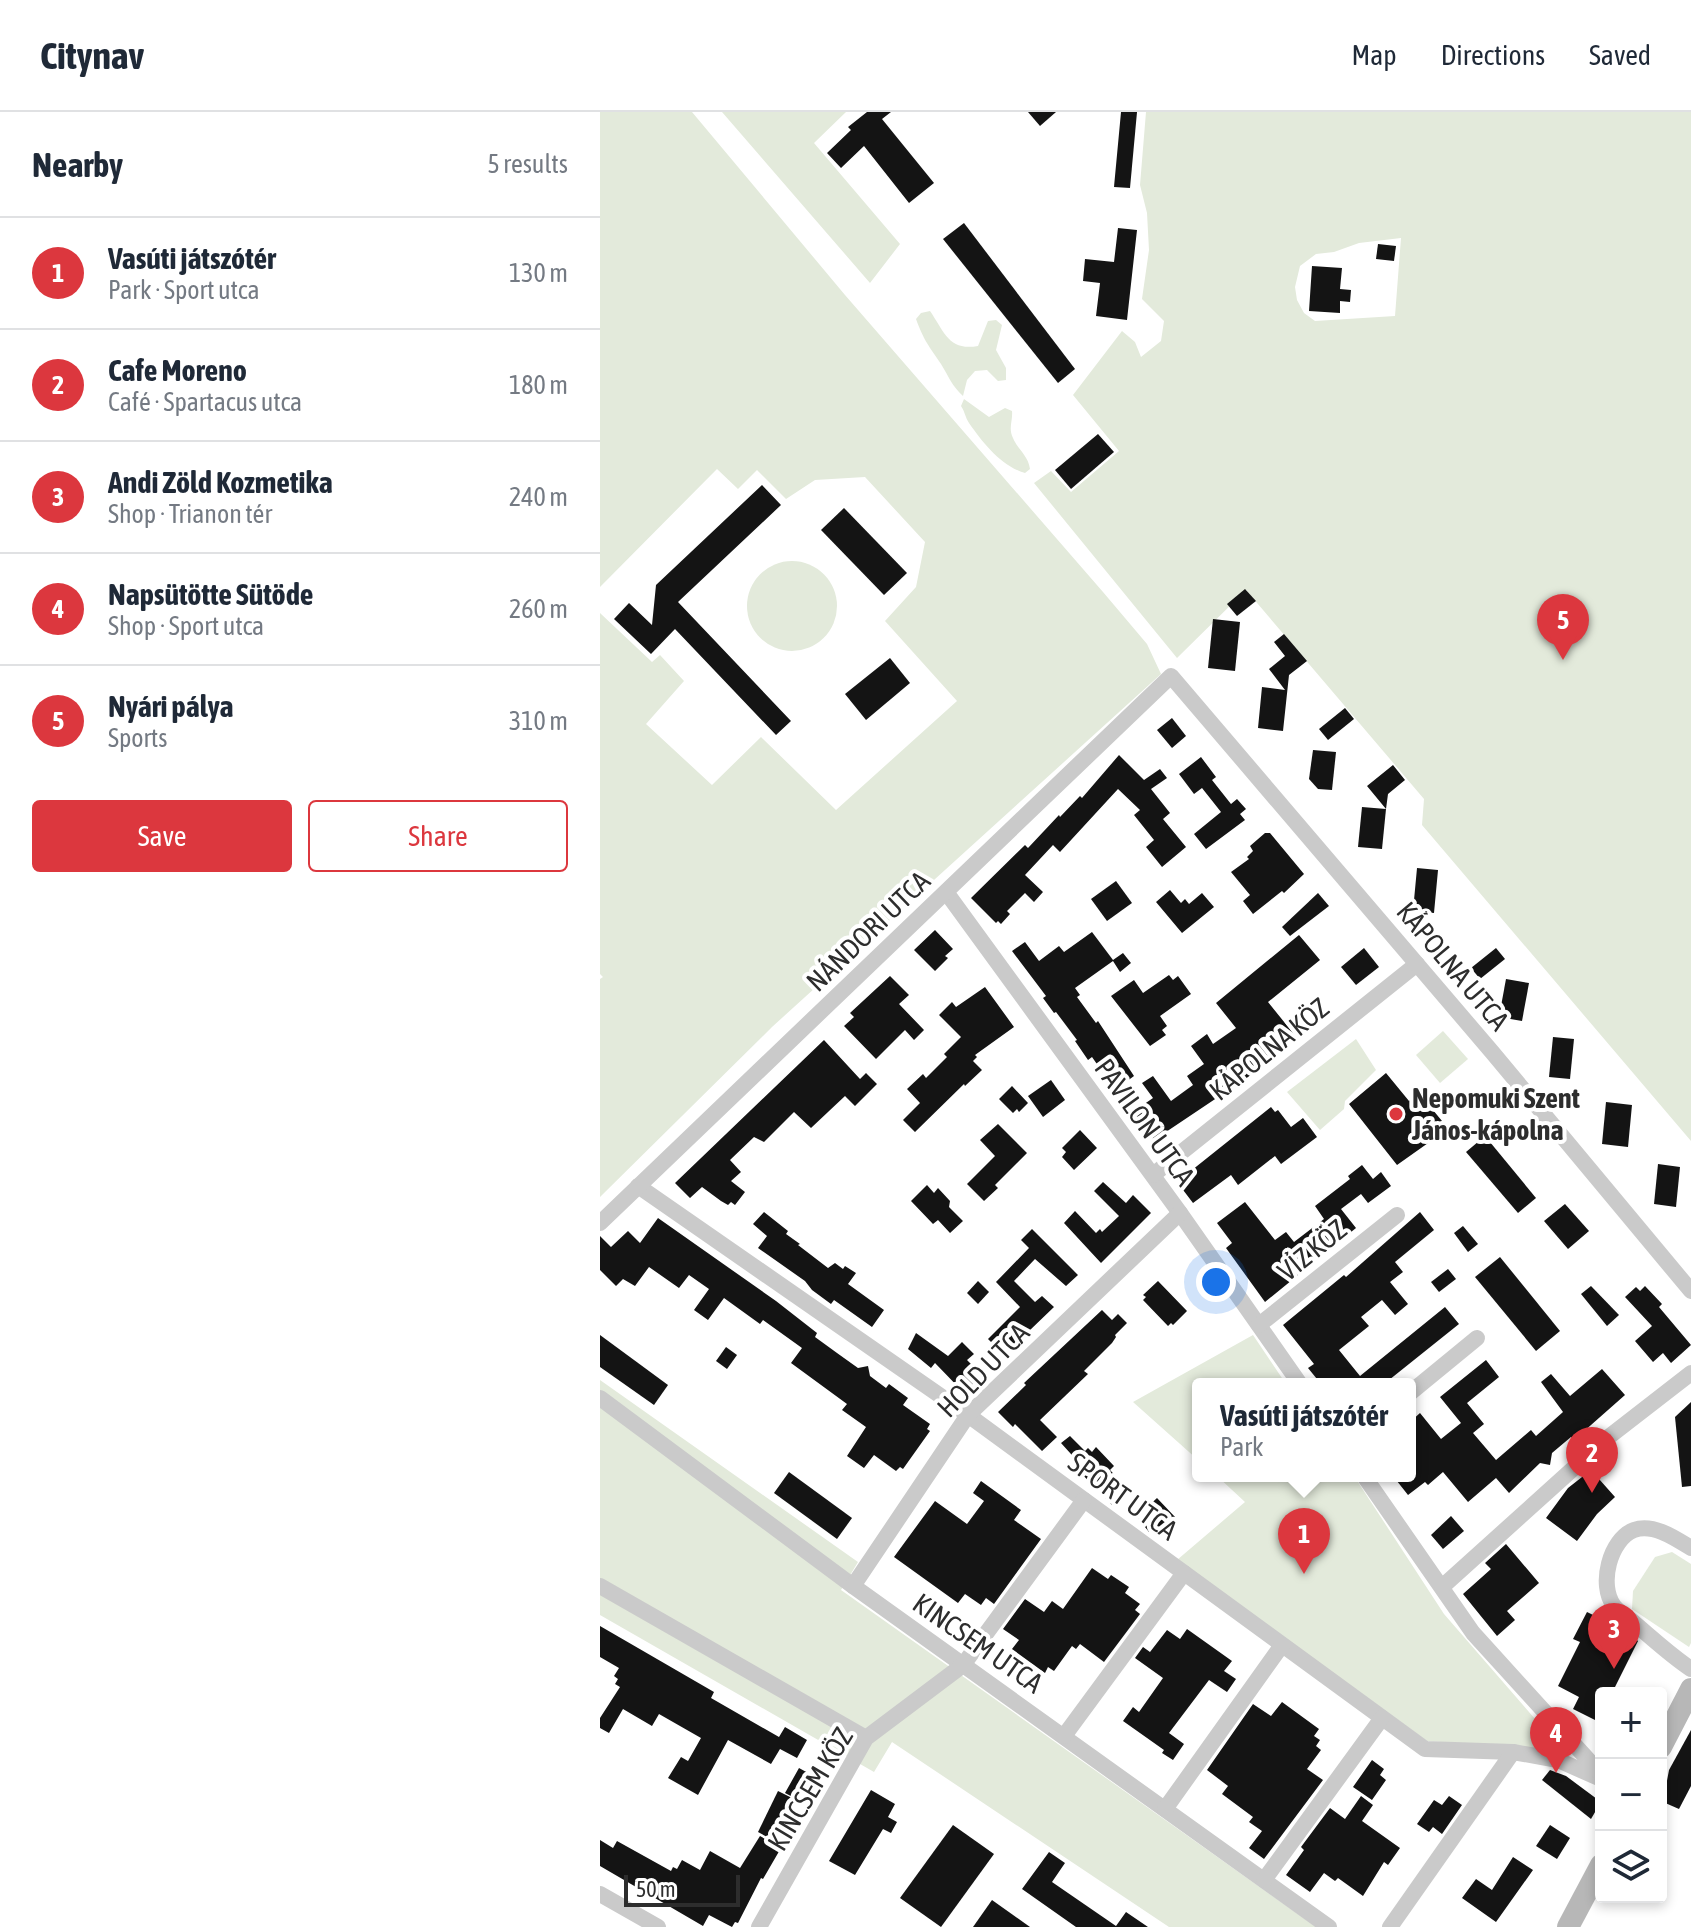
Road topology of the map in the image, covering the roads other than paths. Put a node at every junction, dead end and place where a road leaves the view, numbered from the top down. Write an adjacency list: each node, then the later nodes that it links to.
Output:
1 (1171, 676): 2 (street, NÁNDORI UTCA); 3 (street, KÁPOLNA UTCA)
2 (946, 892): 4 (street, PAVILON UTCA); 5 (street, NÁNDORI UTCA)
3 (1417, 964): 4 (street, KÁPOLNA KÖZ); 9 (street, KÁPOLNA UTCA)
4 (1153, 1175): 6 (street, PAVILON UTCA)
5 (638, 1186): 8 (street, NÁNDORI UTCA); 16 (street, SPORT UTCA)
6 (1180, 1213): 10 (street, PAVILON UTCA); 16 (street, HOLD UTCA)
7 (1397, 1215): 10 (street, VÍZ KÖZ)
8 (600, 1223)
9 (1691, 1291)
10 (1259, 1325): 13 (street, PAVILON UTCA)
11 (1477, 1338): 14 (street)
12 (1691, 1373): 23 (street)
13 (1296, 1378)
14 (1416, 1388)
15 (600, 1398): 22 (street, KINCSEM UTCA)
16 (968, 1415): 18 (street, SPORT UTCA); 22 (street, HOLD UTCA)
17 (1368, 1482): 23 (street)
18 (1084, 1500): 20 (street, SPORT UTCA); 25 (street, KINCSEM KÖZ)
19 (1691, 1548): 26 (street)
20 (1184, 1573): 24 (street, SPORT UTCA); 30 (street)
21 (600, 1586): 31 (street)
22 (853, 1586): 25 (street, KINCSEM UTCA)
23 (1442, 1587): 33 (street)
24 (1282, 1645): 28 (street, SPORT UTCA); 35 (street)
25 (963, 1665): 30 (street, KINCSEM UTCA); 31 (street, KINCSEM KÖZ)
26 (1691, 1669)
27 (1691, 1689): 29 (street)
28 (1382, 1718): 32 (street, SPORT UTCA); 37 (street)
29 (1667, 1735)
30 (1064, 1736): 35 (street, KINCSEM UTCA)
31 (866, 1738): 40 (street, KINCSEM KÖZ)
32 (1513, 1752): 34 (street, SPORT UTCA); 42 (street)
33 (1595, 1770)
34 (1595, 1775)
35 (1165, 1809): 37 (street, KINCSEM UTCA)
36 (1595, 1876): 43 (street)
37 (1264, 1880): 41 (street, KINCSEM UTCA)
38 (600, 1894): 39 (street)
39 (658, 1927)
40 (759, 1927)
41 (1329, 1927)
42 (1390, 1927)
43 (1568, 1927)

